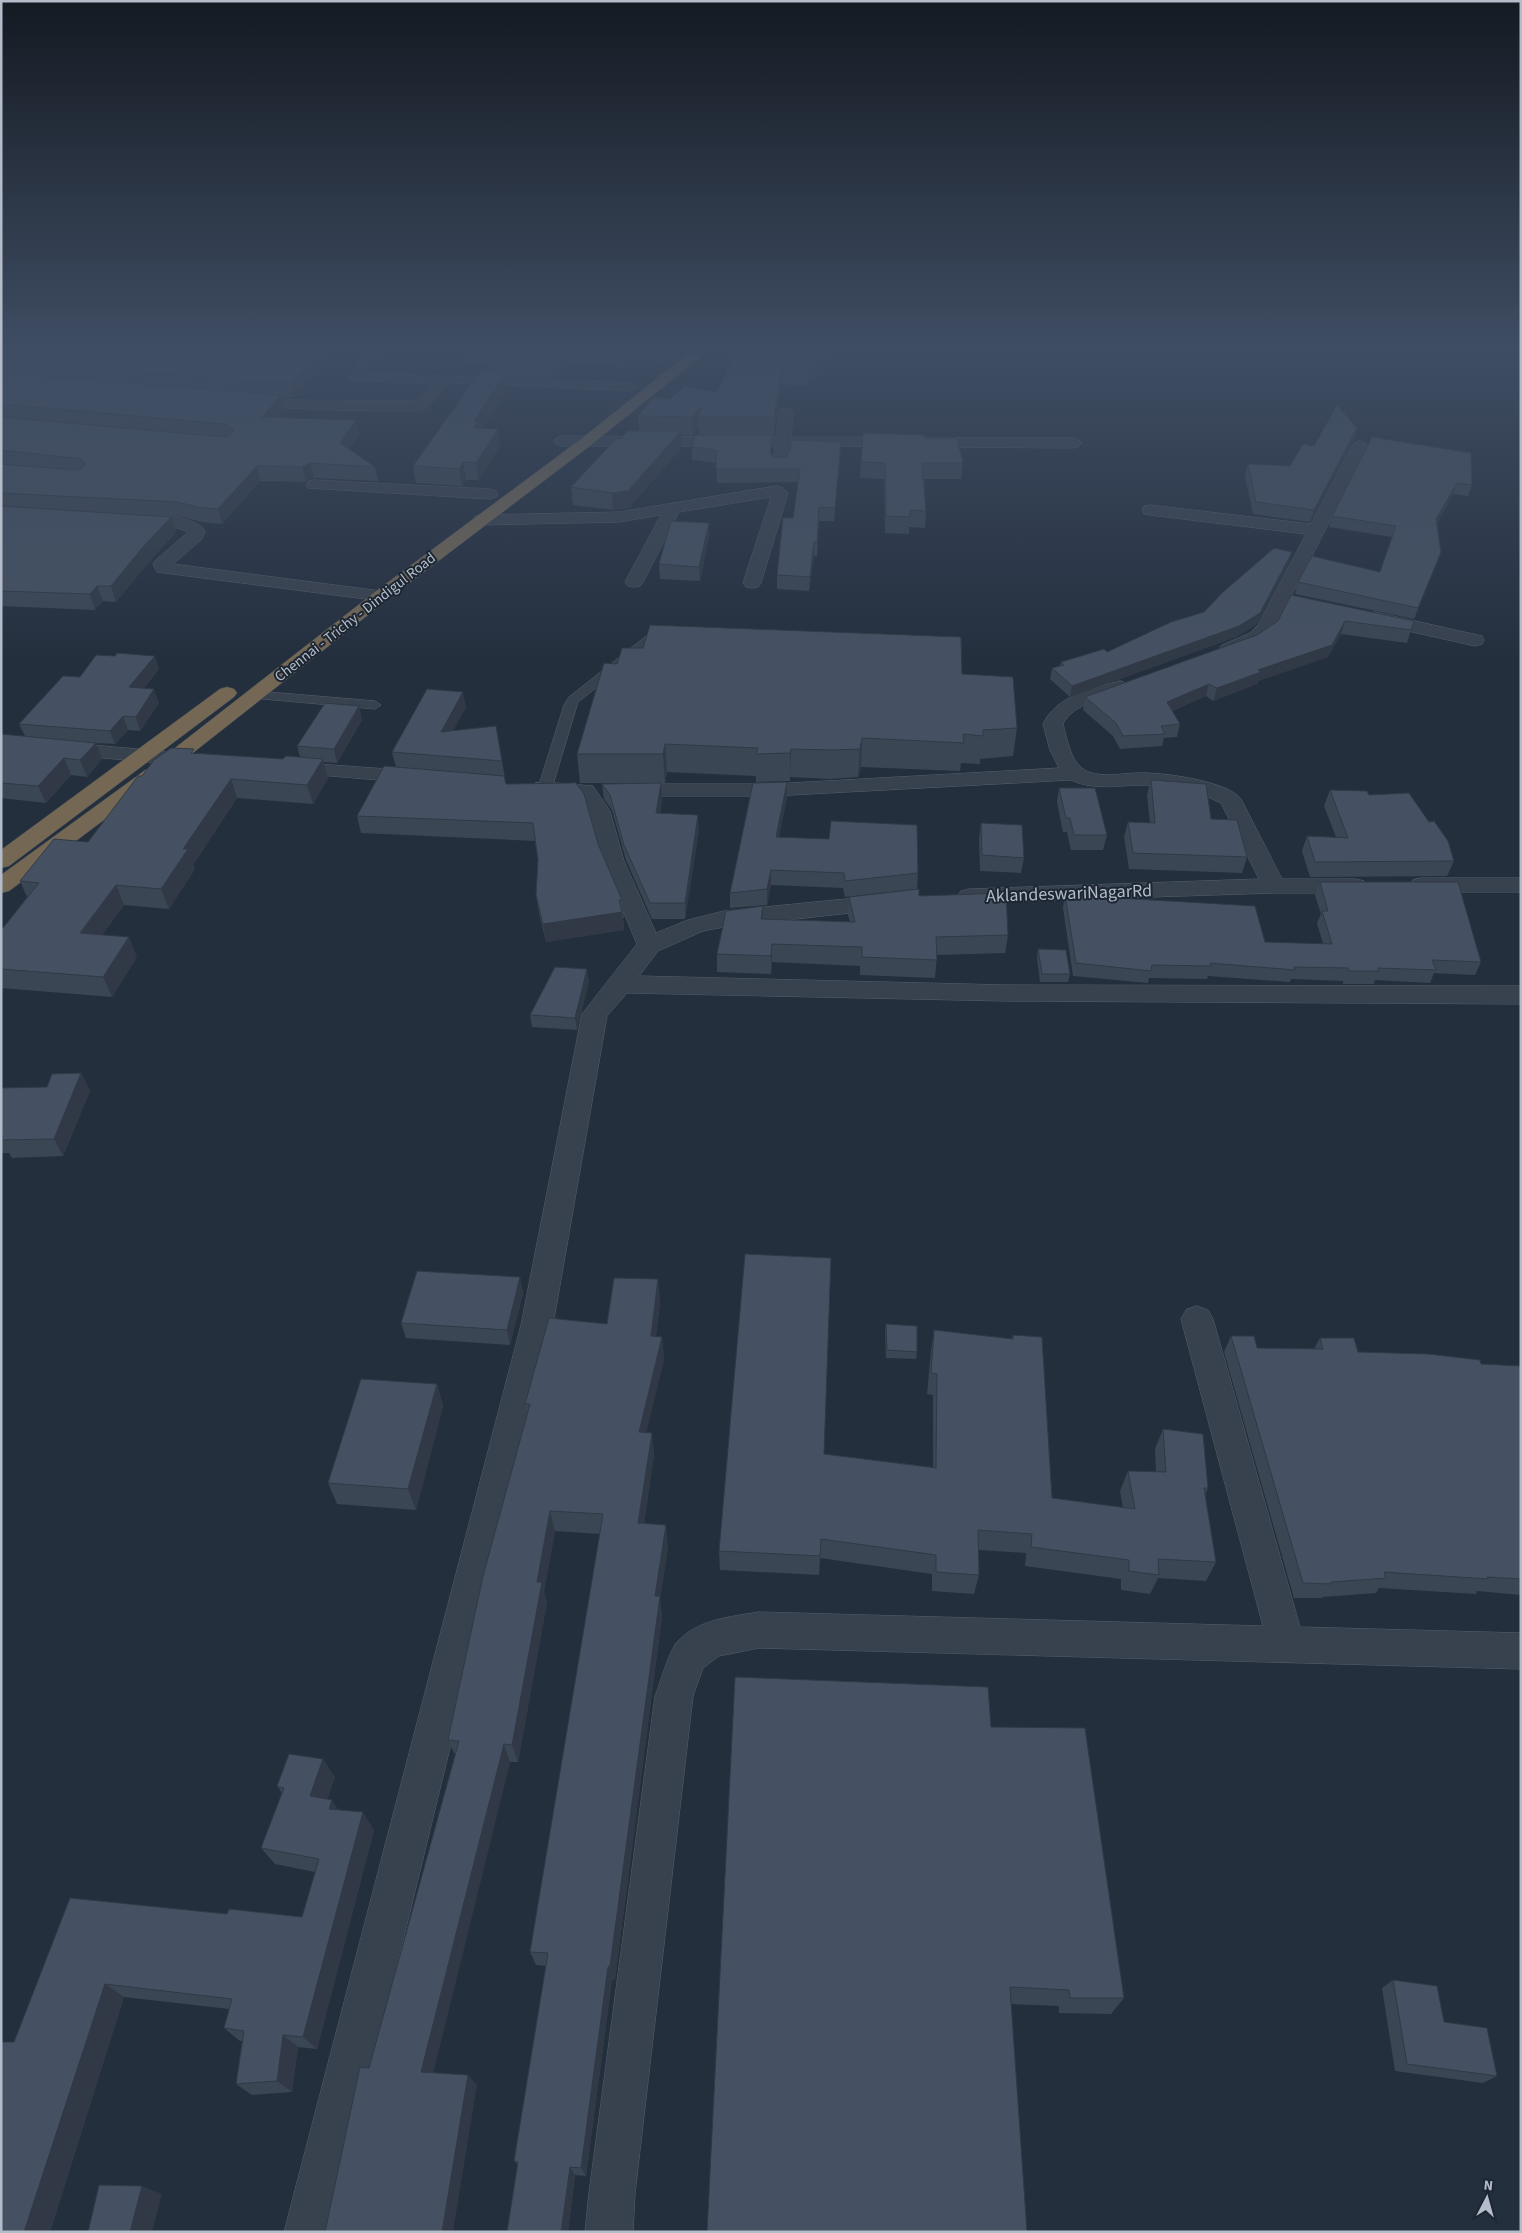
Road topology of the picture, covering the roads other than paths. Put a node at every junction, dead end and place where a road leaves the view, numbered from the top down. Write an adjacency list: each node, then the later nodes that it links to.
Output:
1 (574, 450): 7 (highway, Chennai - Trichy - Dindigul Road)
2 (781, 450): 4 (street)
3 (1358, 450): 11 (street)
4 (780, 465)
5 (505, 482): 7 (highway, Chennai - Trichy - Dindigul Road)
6 (314, 485): 7 (street)
7 (487, 507): 8 (street); 14 (highway, Chennai - Trichy - Dindigul Road); 15 (highway, Chennai - Trichy - Dindigul Road)
8 (673, 508): 12 (street); 13 (street)
9 (1150, 510): 11 (street)
10 (124, 521): 14 (street)
11 (1316, 530): 19 (street)
12 (634, 582)
13 (752, 583)
14 (356, 592): 15 (street); 24 (highway, Chennai - Trichy - Dindigul Road)
15 (381, 596): 21 (highway, Chennai - Trichy - Dindigul Road)
16 (1353, 613): 18 (street)
17 (678, 637): 30 (lane)
18 (1475, 640)
19 (1212, 654)
20 (1140, 680): 28 (street)
21 (256, 695): 22 (lane); 25 (highway, Chennai - Trichy - Dindigul Road)
22 (375, 705)
23 (1, 743): 24 (street)
24 (143, 756): 25 (street); 32 (highway, Chennai - Trichy - Dindigul Road)
25 (173, 758): 26 (street); 34 (highway, Chennai - Trichy - Dindigul Road)
26 (212, 762)
27 (271, 766): 29 (street)
28 (1075, 773): 31 (street); 35 (street)
29 (438, 779)
30 (536, 787): 31 (street)
31 (585, 791): 38 (street)
32 (1, 861)
33 (1521, 885): 35 (street, AklandeswariNagarRd)
34 (1, 886)
35 (1274, 886): 36 (street, AklandeswariNagarRd)
36 (945, 897)
37 (906, 899): 38 (street)
38 (639, 968): 39 (street); 43 (street)
39 (1521, 995)
40 (1196, 1319): 41 (street)
41 (1286, 1644): 42 (street); 44 (street)
42 (1521, 1651)
43 (308, 2232)
44 (609, 2232)

